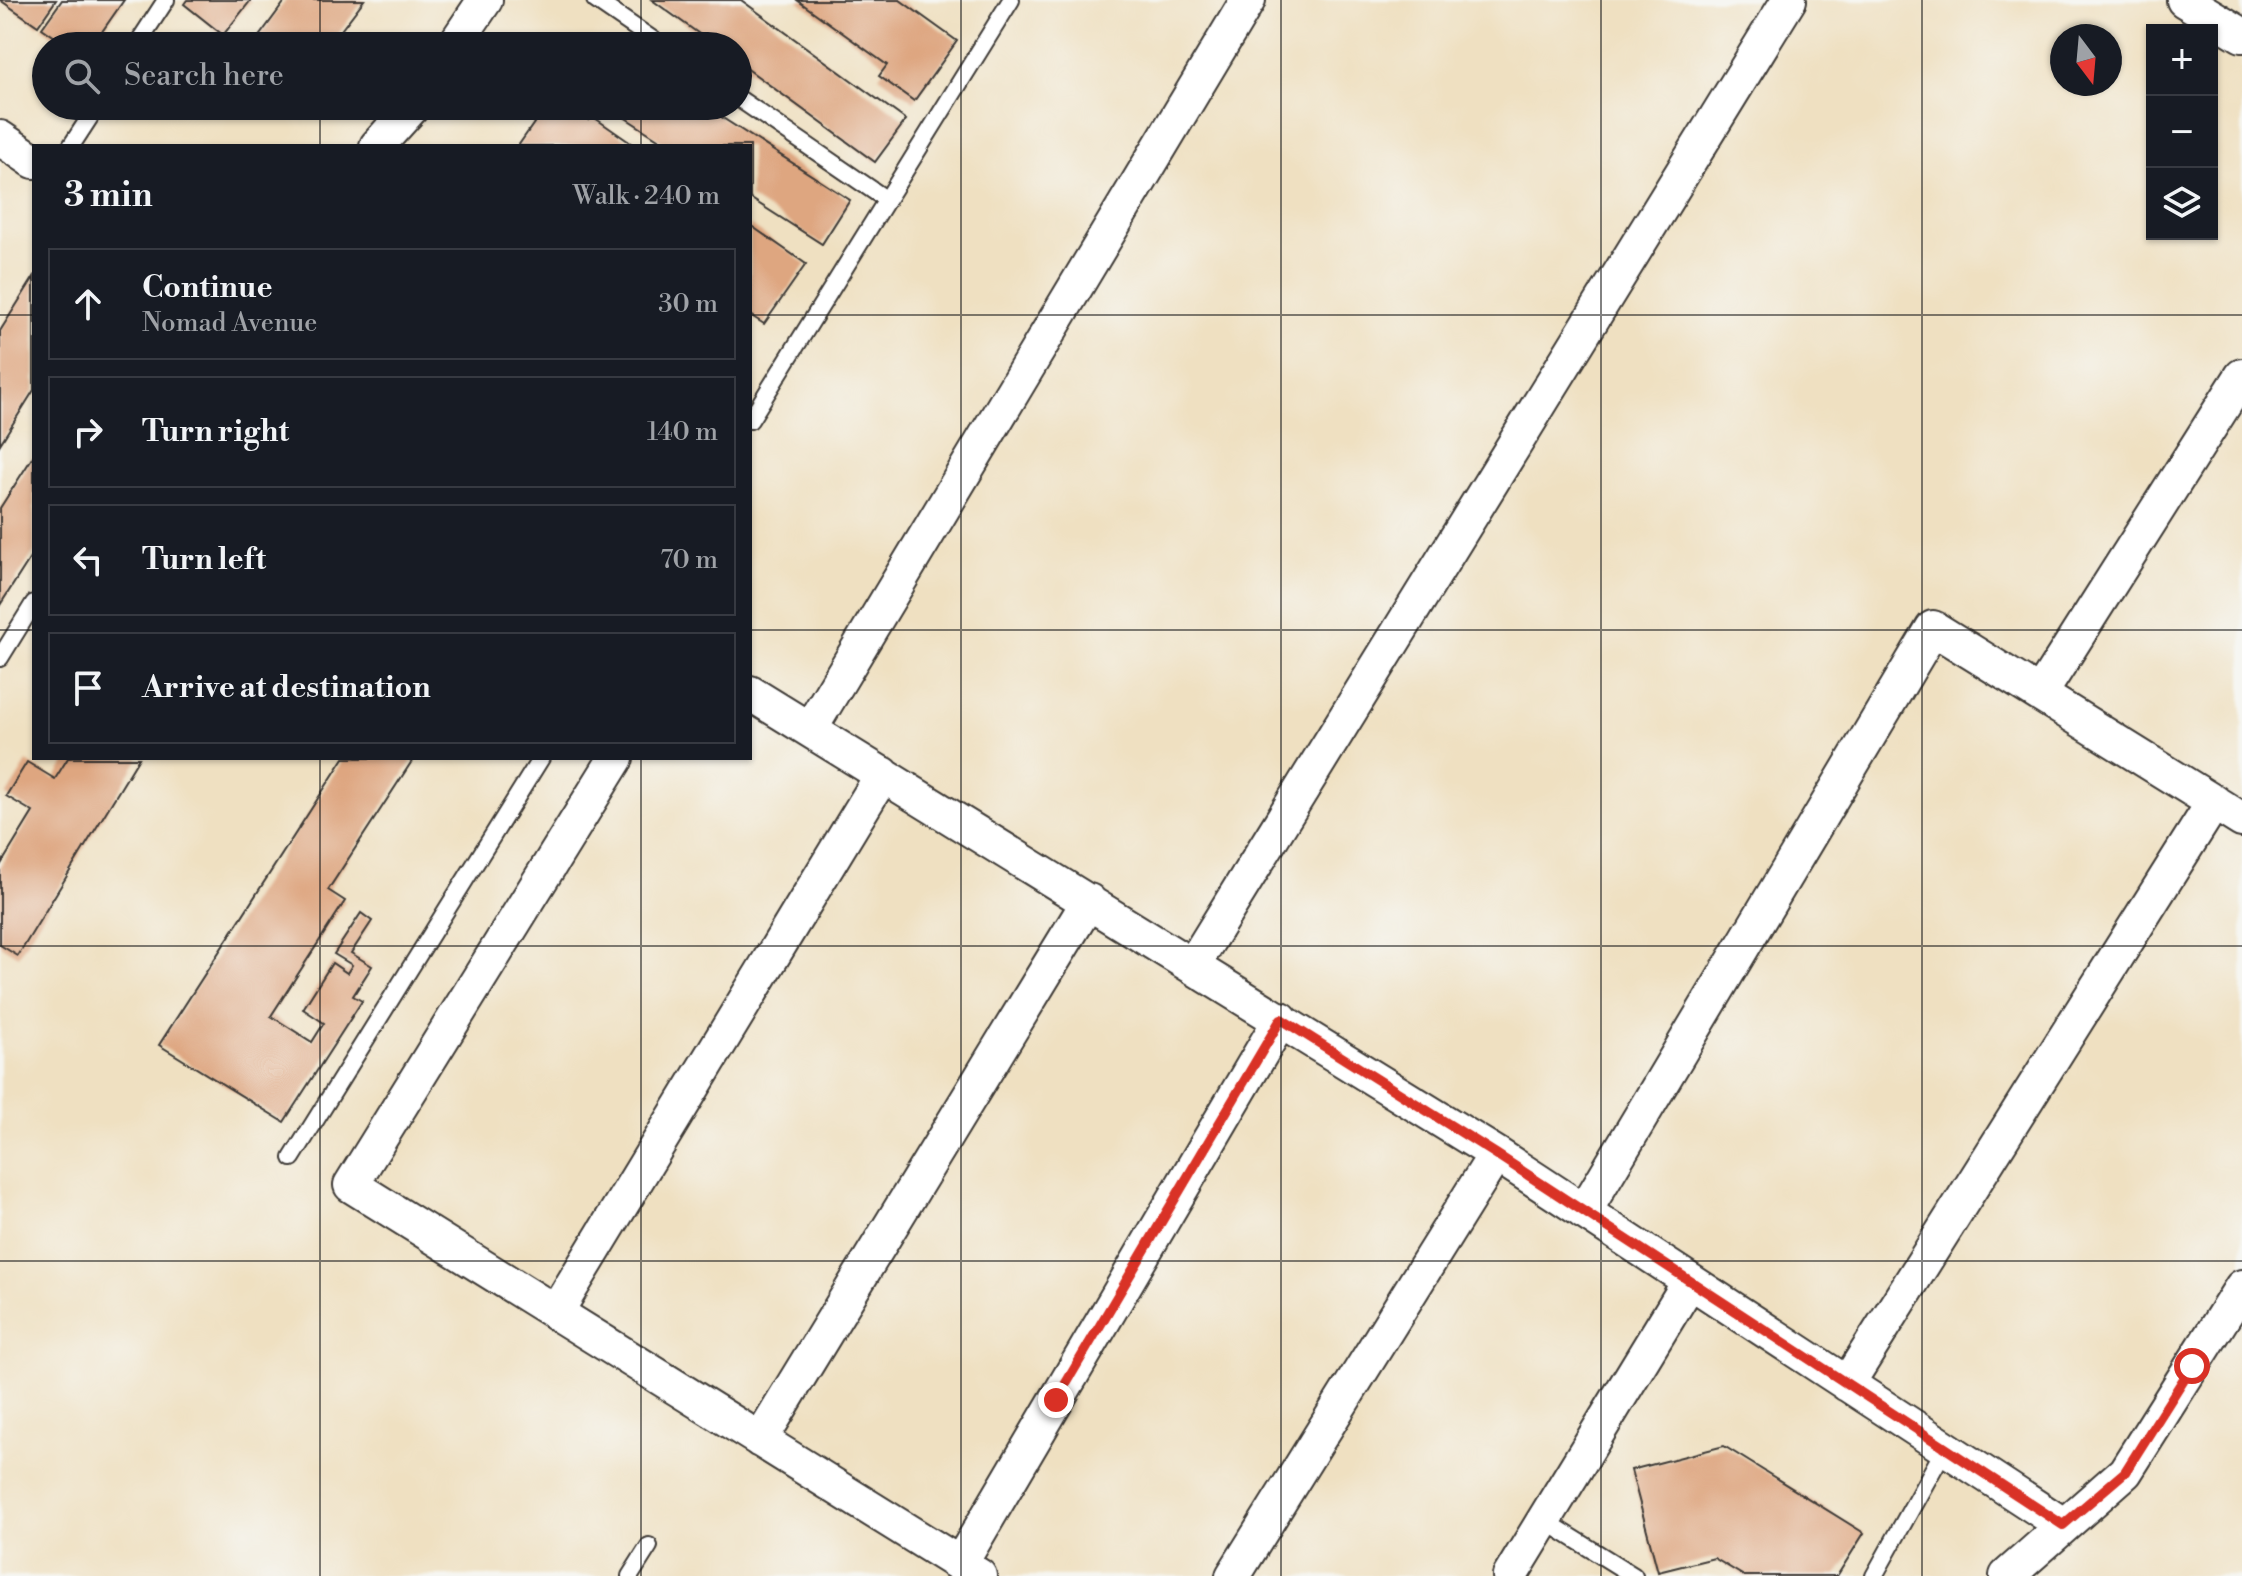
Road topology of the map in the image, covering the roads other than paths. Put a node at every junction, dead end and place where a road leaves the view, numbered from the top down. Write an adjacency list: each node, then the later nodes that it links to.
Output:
1 (166, 0): 8 (lane)
2 (485, 0): 9 (street)
3 (595, 0): 10 (lane)
4 (1011, 0): 19 (lane)
5 (1248, 0): 26 (street)
6 (1789, 0): 32 (street)
7 (2184, 0): 11 (street)
8 (145, 32)
9 (463, 32)
10 (642, 32)
11 (2242, 35)
12 (752, 108): 19 (lane)
13 (88, 120): 16 (lane)
14 (400, 120): 17 (street)
15 (0, 138): 18 (street)
16 (72, 144)
17 (379, 144)
18 (32, 160)
19 (887, 200): 21 (lane)
20 (2242, 376): 25 (street)
21 (752, 417)
22 (32, 606): 23 (lane)
23 (0, 658)
24 (752, 694): 26 (street)
25 (2040, 694): 30 (street); 36 (street)
26 (810, 729): 29 (street)
27 (540, 760): 35 (lane)
28 (615, 760): 39 (street)
29 (883, 774): 31 (street); 39 (street)
30 (2228, 811): 40 (street)
31 (1089, 901): 32 (street); 41 (street)
32 (1193, 965): 33 (street)
33 (1281, 1019): 34 (street); 46 (street)
34 (1496, 1154): 36 (street); 48 (street)
35 (292, 1158)
36 (1584, 1212): 37 (street)
37 (1690, 1281): 40 (street); 43 (street)
38 (2242, 1287): 44 (street)
39 (556, 1312): 41 (street)
40 (1847, 1384): 42 (street)
41 (760, 1440): 46 (street)
42 (1945, 1448): 44 (street); 51 (lane)
43 (1544, 1520): 49 (street); 50 (lane)
44 (2063, 1525): 52 (street)
45 (649, 1546): 47 (lane)
46 (970, 1570)
47 (630, 1576)
48 (1233, 1576)
49 (1510, 1576)
50 (1634, 1576)
51 (1874, 1576)
52 (2007, 1576)

